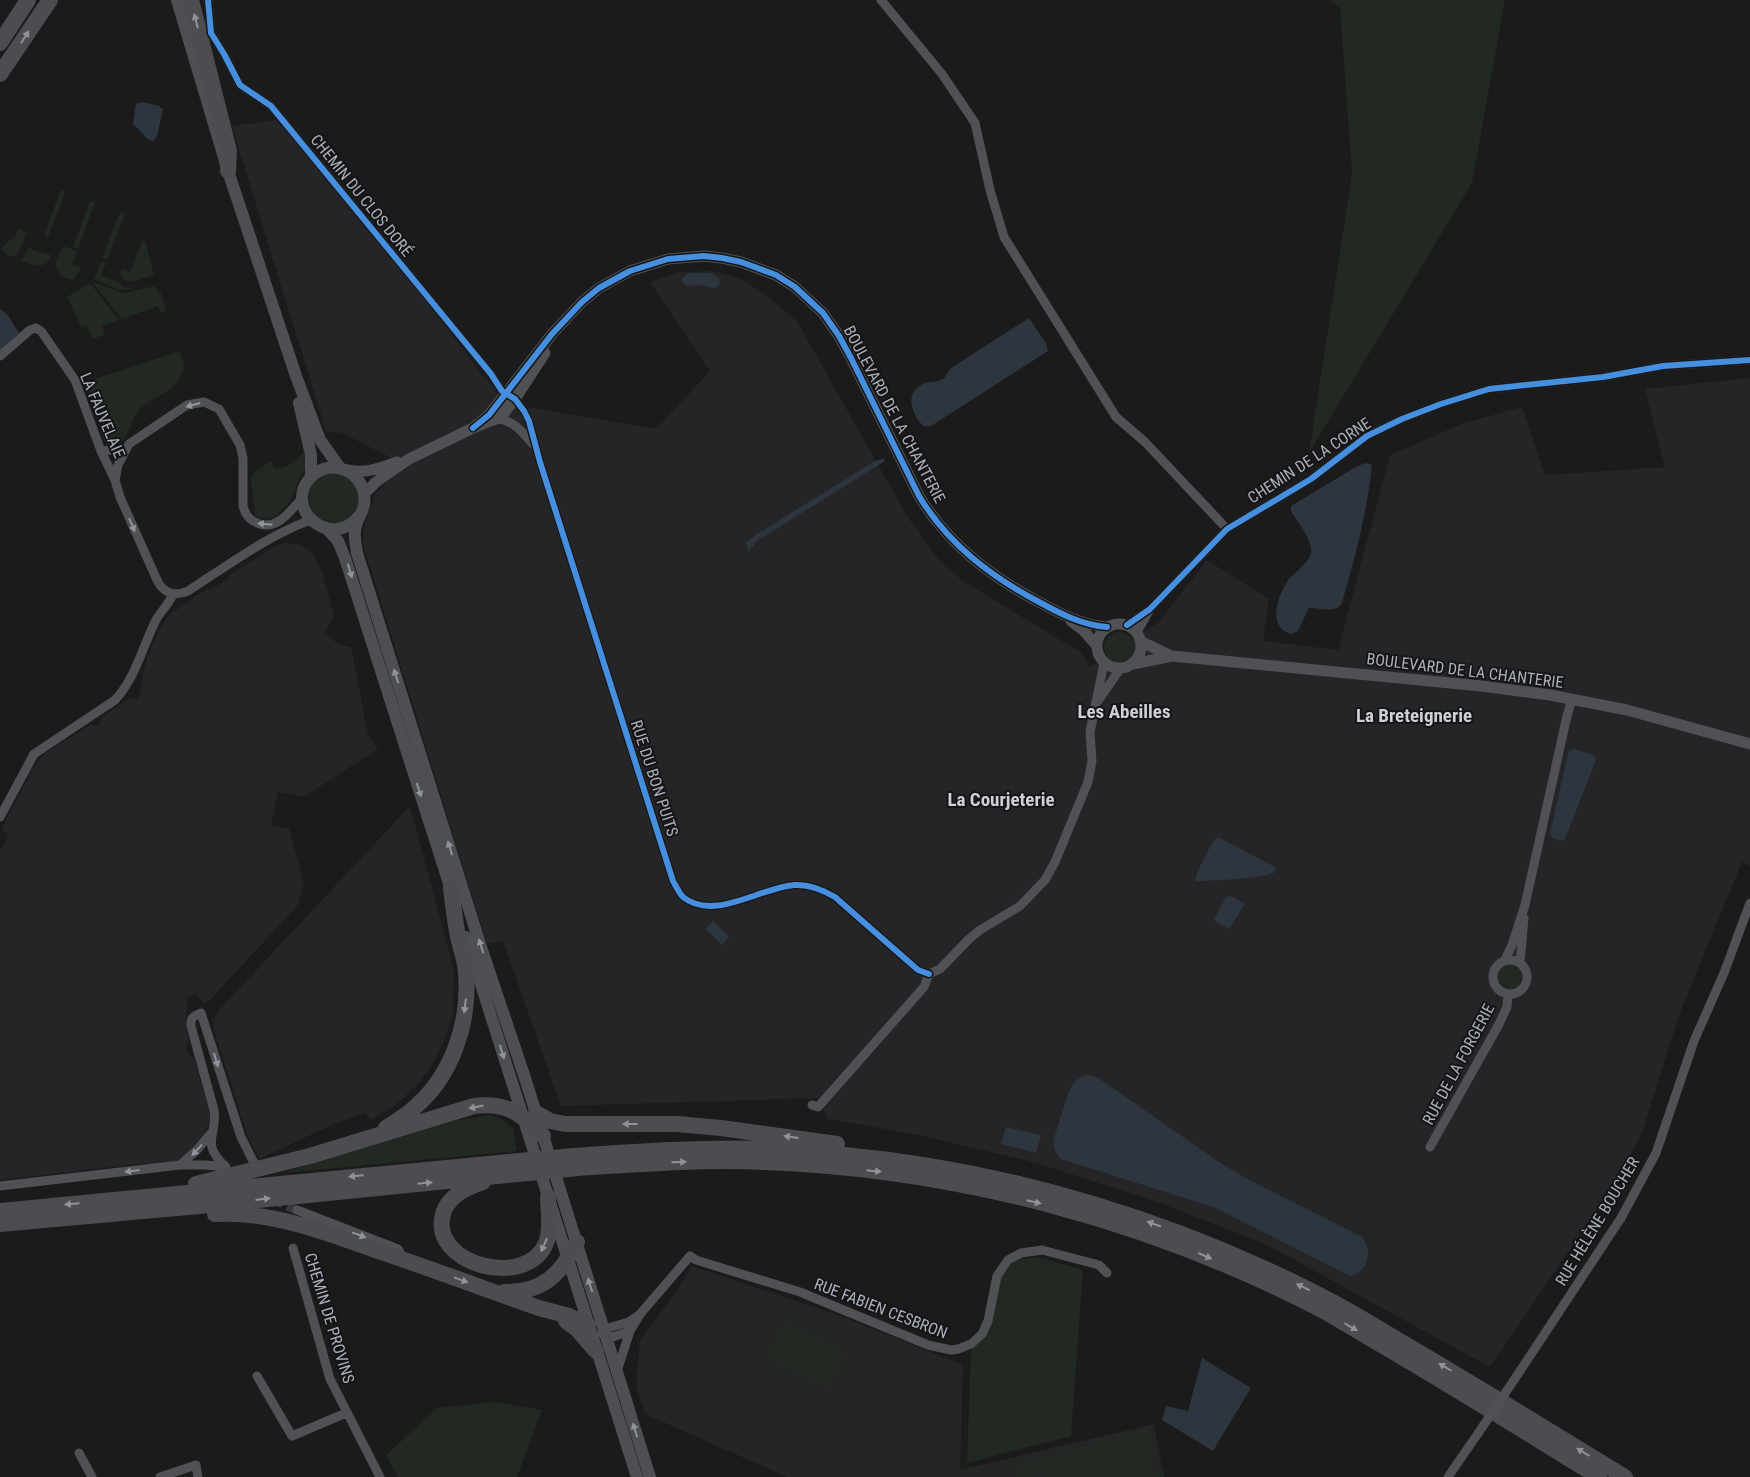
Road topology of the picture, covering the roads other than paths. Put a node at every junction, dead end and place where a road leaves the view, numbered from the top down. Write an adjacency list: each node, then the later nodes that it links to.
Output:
1 (28, 0): 7 (highway)
2 (50, 0): 8 (highway, one-way to 2)
3 (177, 0): 9 (main road)
4 (191, 0): 9 (highway, one-way to 4)
5 (208, 0): 13 (street, CHEMIN DU CLOS DORÉ)
6 (881, 0): 28 (street)
7 (0, 42)
8 (0, 74)
9 (228, 171): 12 (main road)
10 (0, 356): 18 (street, LA FAUVELAIE)
11 (1750, 360): 28 (street, CHEMIN DE LA CORNE)
12 (296, 376): 20 (main road); 21 (main road)
13 (510, 396): 14 (street, BOULEVARD DE LA CHANTERIE); 15 (street, BOULEVARD DE LA CHANTERIE); 16 (street, RUE DU BON PUITS); 31 (street, BOULEVARD DE LA CHANTERIE)
14 (496, 419): 15 (street, BOULEVARD DE LA CHANTERIE); 16 (street)
15 (473, 428): 19 (street, BOULEVARD DE LA CHANTERIE)
16 (535, 447): 50 (street, RUE DU BON PUITS)
17 (125, 449): 18 (street); 22 (street); 24 (street, one-way to 17)
18 (102, 451): 22 (street, LA FAUVELAIE)
19 (409, 459): 20 (street); 23 (street)
20 (343, 469): 21 (main road); 23 (main road)
21 (311, 477): 24 (main road)
22 (115, 480): 29 (street, LA FAUVELAIE, one-way to 29)
23 (364, 494): 25 (main road)
24 (302, 498): 26 (main road)
25 (359, 516): 27 (main road); 42 (main road, one-way to 25)
26 (312, 520): 27 (main road); 29 (street)
27 (327, 529): 42 (main road, one-way to 42)
28 (1227, 529): 30 (street, CHEMIN DE LA CORNE)
29 (173, 594): 44 (street)
30 (1150, 609): 32 (street, CHEMIN DE LA CORNE); 34 (street, CHEMIN DE LA CORNE)
31 (1062, 615): 33 (street, BOULEVARD DE LA CHANTERIE); 35 (street, BOULEVARD DE LA CHANTERIE)
32 (1128, 625): 33 (street); 34 (street)
33 (1107, 627): 35 (street)
34 (1139, 637): 36 (street, BOULEVARD DE LA CHANTERIE); 38 (street)
35 (1097, 646): 37 (street)
36 (1172, 656): 38 (street, BOULEVARD DE LA CHANTERIE); 40 (street, BOULEVARD DE LA CHANTERIE)
37 (1104, 664): 39 (street); 41 (street)
38 (1133, 664): 39 (street)
39 (1120, 669): 41 (street)
40 (1572, 699): 43 (street, BOULEVARD DE LA CHANTERIE); 47 (street)
41 (1097, 703): 50 (street)
42 (408, 735): 45 (main road, one-way to 45); 53 (main road, one-way to 42)
43 (1750, 744)
44 (0, 817)
45 (451, 888): 53 (main road, one-way to 53); 56 (highway, one-way to 56)
46 (1750, 903): 92 (street, RUE HÉLÈNE BOUCHER, bridge)
47 (1525, 905): 48 (street); 49 (street)
48 (1506, 960): 49 (street); 51 (street)
49 (1520, 963): 51 (street)
50 (929, 974): 52 (street)
51 (1508, 994): 57 (street, RUE DE LA FORGERIE)
52 (812, 1105)
53 (529, 1115): 55 (highway); 56 (highway, one-way to 56); 58 (highway, one-way to 53); 66 (main road)
54 (211, 1133): 60 (street, one-way to 60); 61 (street, one-way to 61); 62 (street)
55 (543, 1136): 71 (main road)
56 (371, 1138): 61 (highway)
57 (1430, 1147)
58 (890, 1159): 59 (highway); 94 (highway, one-way to 58)
59 (576, 1162): 63 (highway, bridge); 93 (highway, one-way to 93)
60 (180, 1165): 62 (street); 64 (street, one-way to 64)
61 (250, 1166): 62 (street); 65 (highway)
62 (226, 1167)
63 (507, 1170): 65 (highway, one-way to 65); 66 (highway, one-way to 63); 69 (highway, one-way to 63)
64 (0, 1186)
65 (155, 1196): 68 (highway, one-way to 68)
66 (548, 1197): 74 (main road)
67 (297, 1210): 73 (street, one-way to 73)
68 (0, 1211)
69 (110, 1214): 70 (highway); 73 (highway)
70 (0, 1224)
71 (577, 1242): 74 (highway); 79 (main road, one-way to 71)
72 (293, 1248): 84 (street, CHEMIN DE PROVINS)
73 (401, 1259): 76 (highway, one-way to 76)
74 (568, 1260): 76 (highway); 79 (main road)
75 (1107, 1273): 78 (street, RUE FABIEN CESBRON)
76 (492, 1292): 77 (highway)
77 (539, 1308): 79 (highway); 81 (highway)
78 (641, 1313): 79 (street); 80 (street)
79 (600, 1331): 80 (street); 81 (main road); 82 (main road)
80 (630, 1331): 82 (street)
81 (596, 1351): 90 (main road)
82 (617, 1372): 91 (main road, one-way to 82)
83 (257, 1376): 84 (street)
84 (346, 1413): 89 (street, CHEMIN DE PROVINS)
85 (79, 1453): 86 (street)
86 (92, 1477)
87 (160, 1477): 88 (street)
88 (198, 1477)
89 (380, 1477)
90 (637, 1477)
91 (650, 1477)
92 (1448, 1477)
93 (1599, 1477)
94 (1625, 1477)

